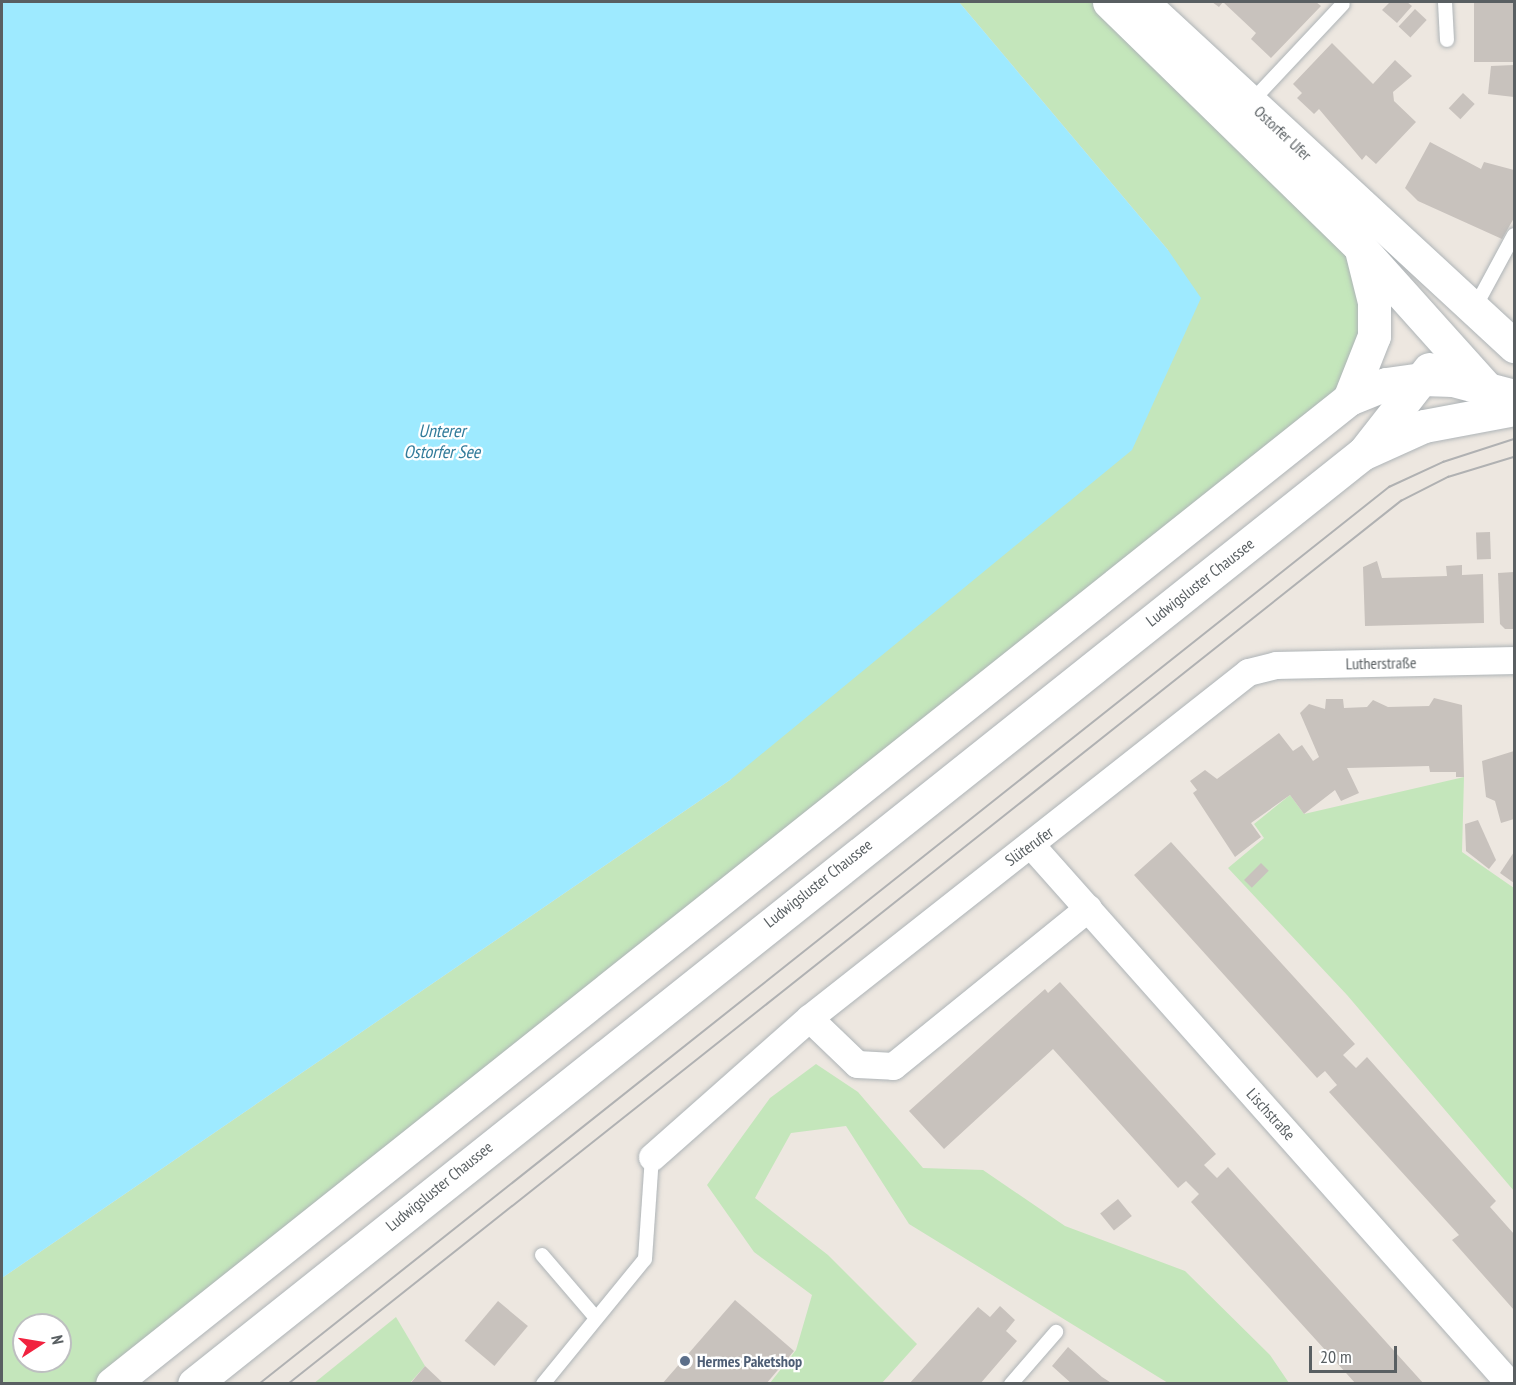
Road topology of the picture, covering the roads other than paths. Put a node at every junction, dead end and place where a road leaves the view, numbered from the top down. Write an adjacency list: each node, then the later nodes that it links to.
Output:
1 (1109, 2): 8 (street, Ostorfer Ufer)
2 (1445, 2): 5 (lane)
3 (1151, 4): 6 (street, Ostorfer Ufer)
4 (1343, 4): 6 (lane)
5 (1447, 40)
6 (1251, 102): 9 (street, Ostorfer Ufer)
7 (1515, 235): 10 (lane)
8 (1359, 246): 11 (street, Ostorfer Ufer); 15 (street)
9 (1423, 265): 10 (street, Ostorfer Ufer); 11 (street, Ostorfer Ufer)
10 (1473, 311): 12 (street, Ostorfer Ufer)
11 (1444, 338): 13 (street); 14 (street); 16 (street, Ostorfer Ufer)
12 (1515, 346)
13 (1515, 370)
14 (1422, 379): 15 (street); 16 (street); 17 (street)
15 (1349, 399): 27 (street)
16 (1508, 409): 17 (street, Ludwigsluster Chaussee)
17 (1362, 454): 28 (street, Ludwigsluster Chaussee)
18 (1515, 660): 19 (street, Lutherstraße)
19 (1248, 672): 20 (street, Slüterufer)
20 (1031, 845): 21 (street, Lischstraße); 22 (street, Slüterufer)
21 (1088, 908): 22 (street); 31 (street, Lischstraße)
22 (808, 1018): 23 (street, Slüterufer)
23 (652, 1157): 25 (lane)
24 (542, 1255): 25 (lane)
25 (596, 1318): 29 (lane)
26 (1056, 1332): 30 (lane)
27 (112, 1383)
28 (194, 1383)
29 (543, 1383)
30 (1011, 1383)
31 (1510, 1383)

